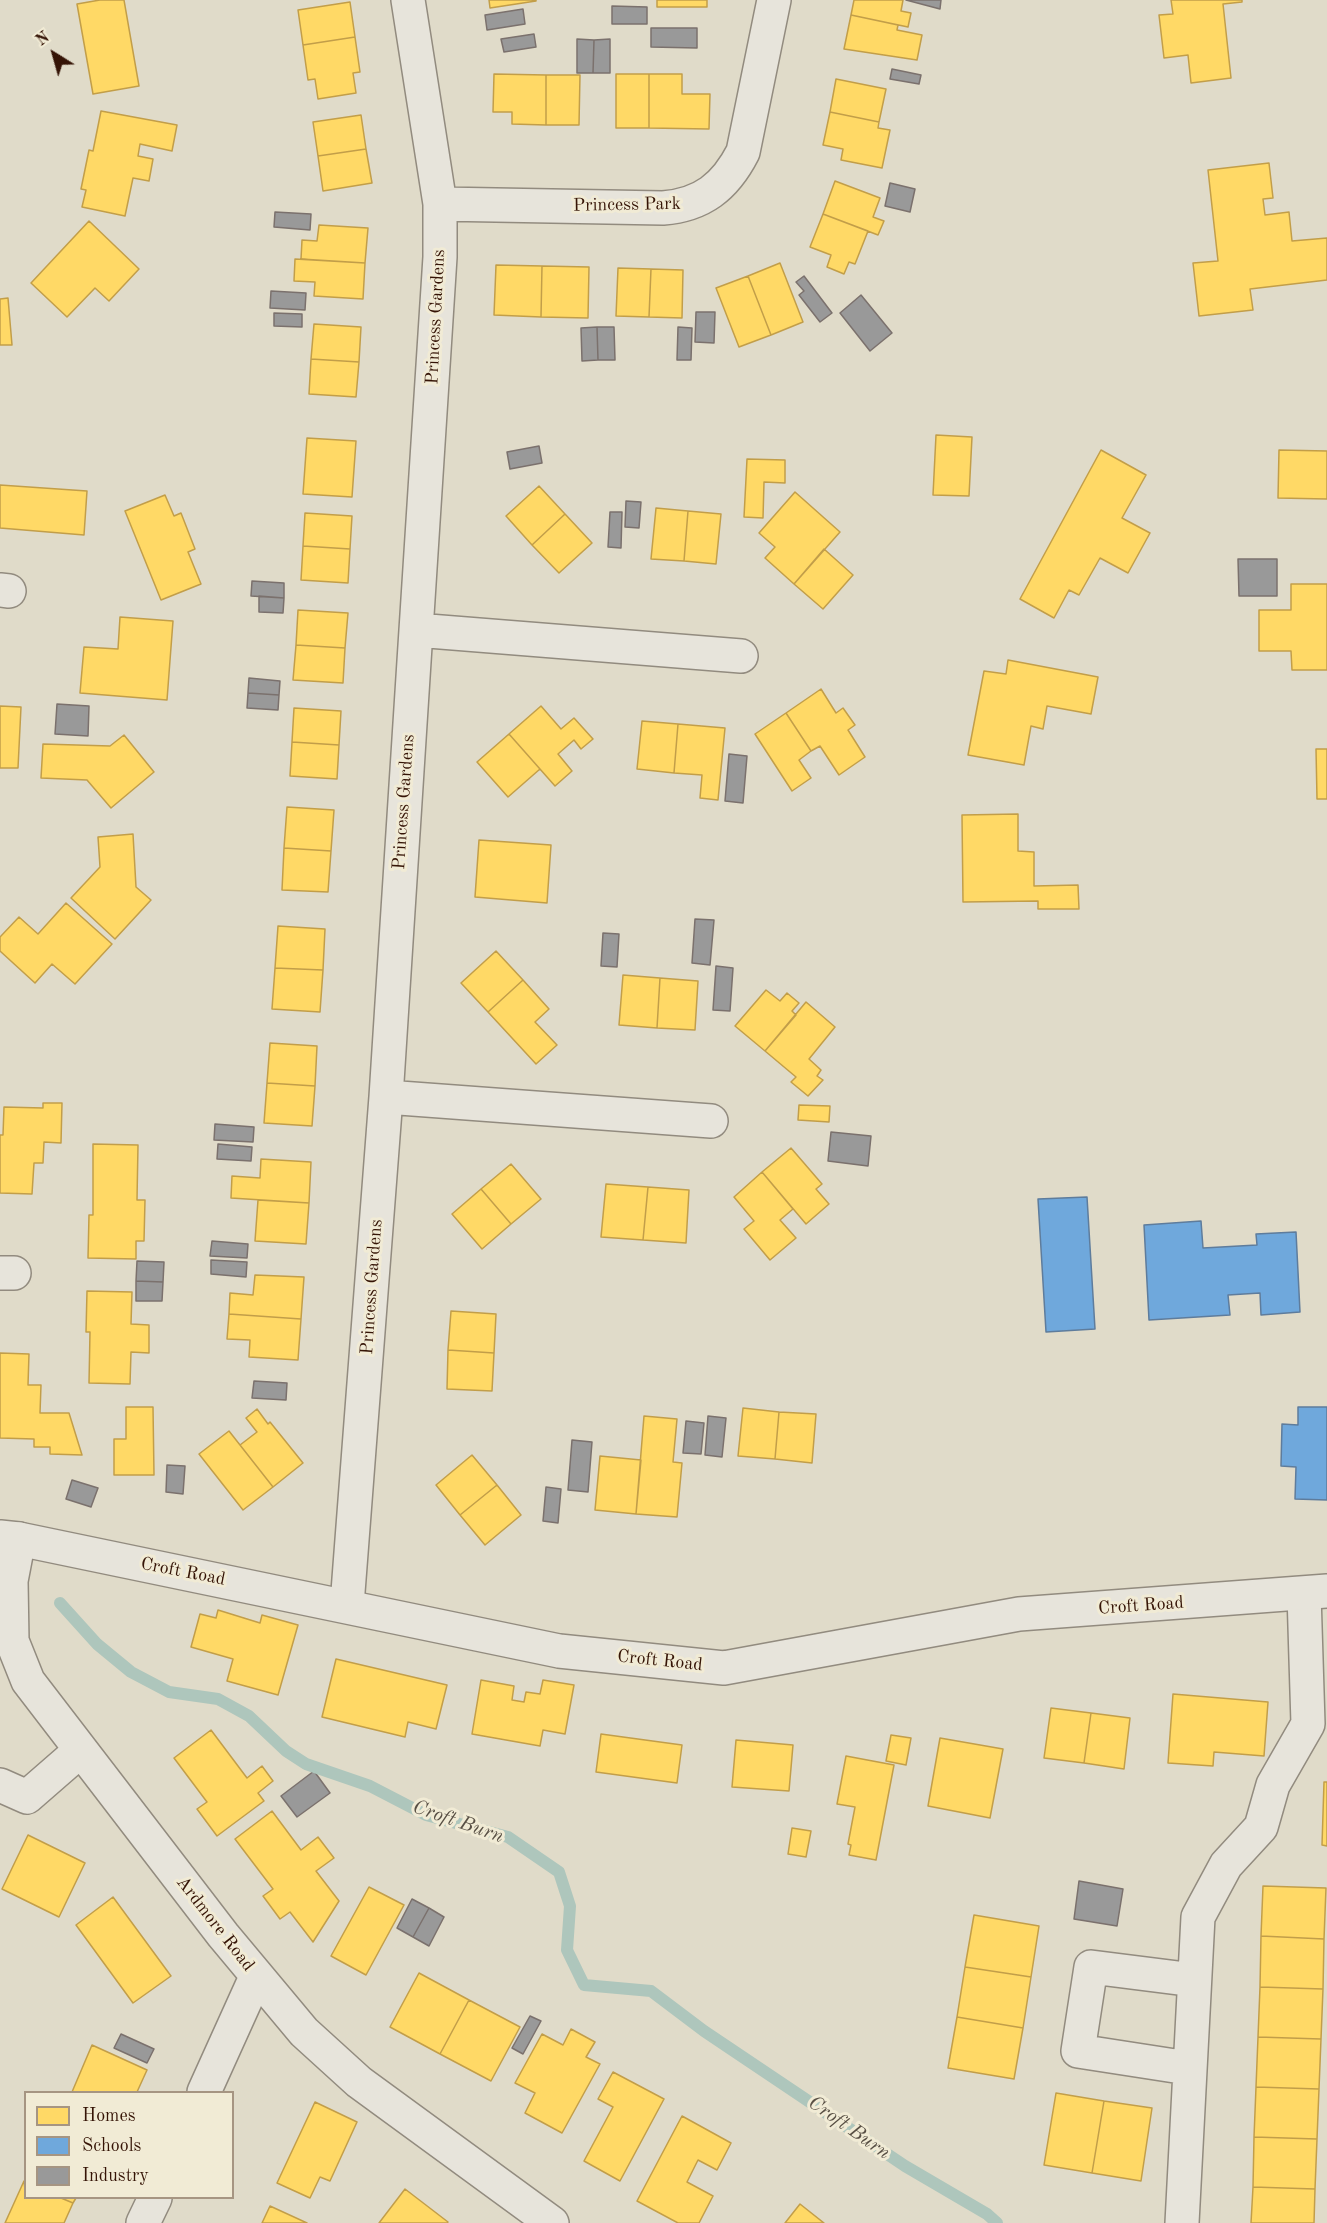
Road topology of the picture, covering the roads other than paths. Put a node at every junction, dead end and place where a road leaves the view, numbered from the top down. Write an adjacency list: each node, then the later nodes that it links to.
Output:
1 (408, 0): 3 (street, Princess Gardens)
2 (774, 0): 3 (street, Princess Park)
3 (440, 204): 4 (street, Princess Gardens)
4 (416, 630): 5 (street); 6 (street, Princess Gardens)
5 (741, 656)
6 (386, 1097): 7 (street); 10 (street, Princess Gardens)
7 (711, 1121)
8 (10, 1538): 10 (street, Croft Road); 11 (street, Ardmore Road)
9 (1315, 1592): 10 (street, Croft Road); 14 (street)
10 (347, 1605)
11 (81, 1750): 12 (street); 13 (street, Ardmore Road)
12 (0, 1785)
13 (256, 1977): 16 (street); 19 (street, Ardmore Road)
14 (1194, 1980): 15 (street); 15 (street)
15 (1188, 2068): 20 (street)
16 (204, 2091)
17 (155, 2199): 18 (street)
18 (143, 2223)
19 (552, 2223)
20 (1182, 2223)

